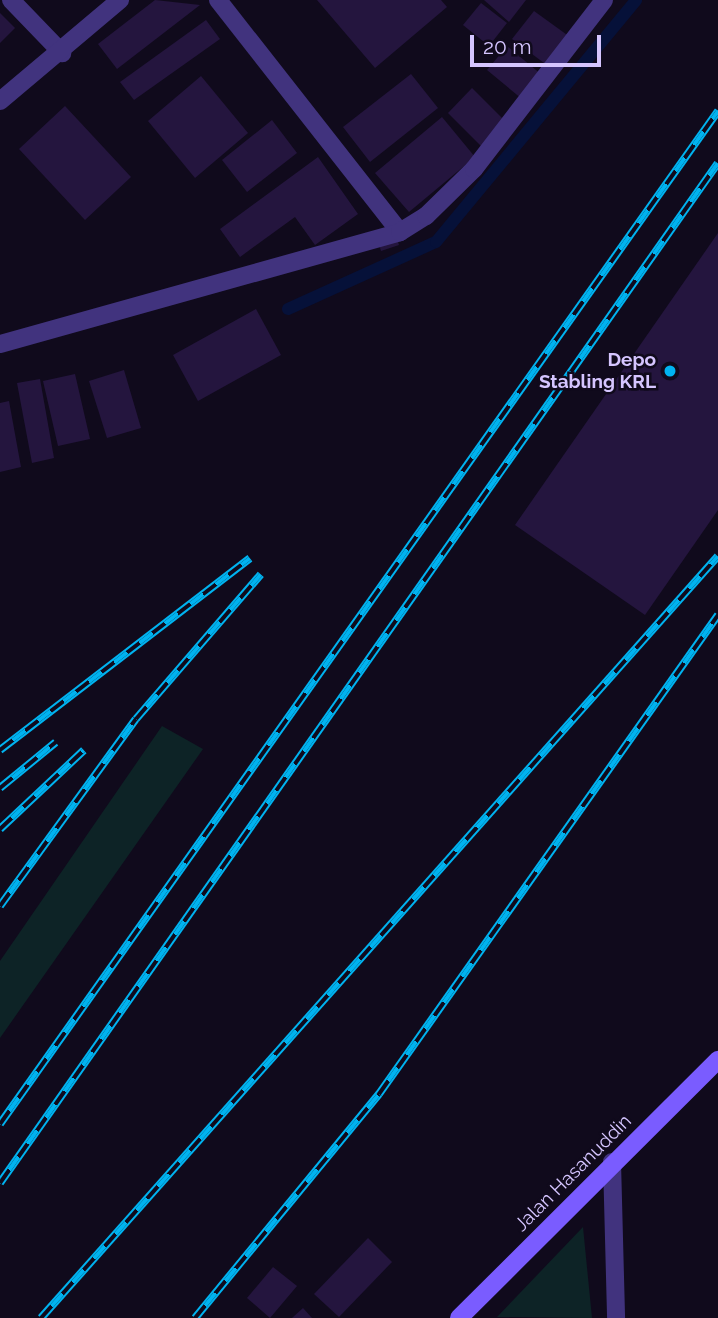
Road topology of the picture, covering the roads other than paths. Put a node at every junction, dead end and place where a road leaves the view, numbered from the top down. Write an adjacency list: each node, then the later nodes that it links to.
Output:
1 (11, 0): 5 (street)
2 (120, 0): 5 (street)
3 (218, 0): 7 (street)
4 (604, 0): 7 (street)
5 (62, 53): 6 (street)
6 (0, 101)
7 (400, 232): 8 (street)
8 (0, 344)
9 (718, 1060): 10 (main road, Jalan Hasanuddin)
10 (612, 1163): 11 (main road, Jalan Hasanuddin); 12 (street)
11 (459, 1318)
12 (616, 1318)

